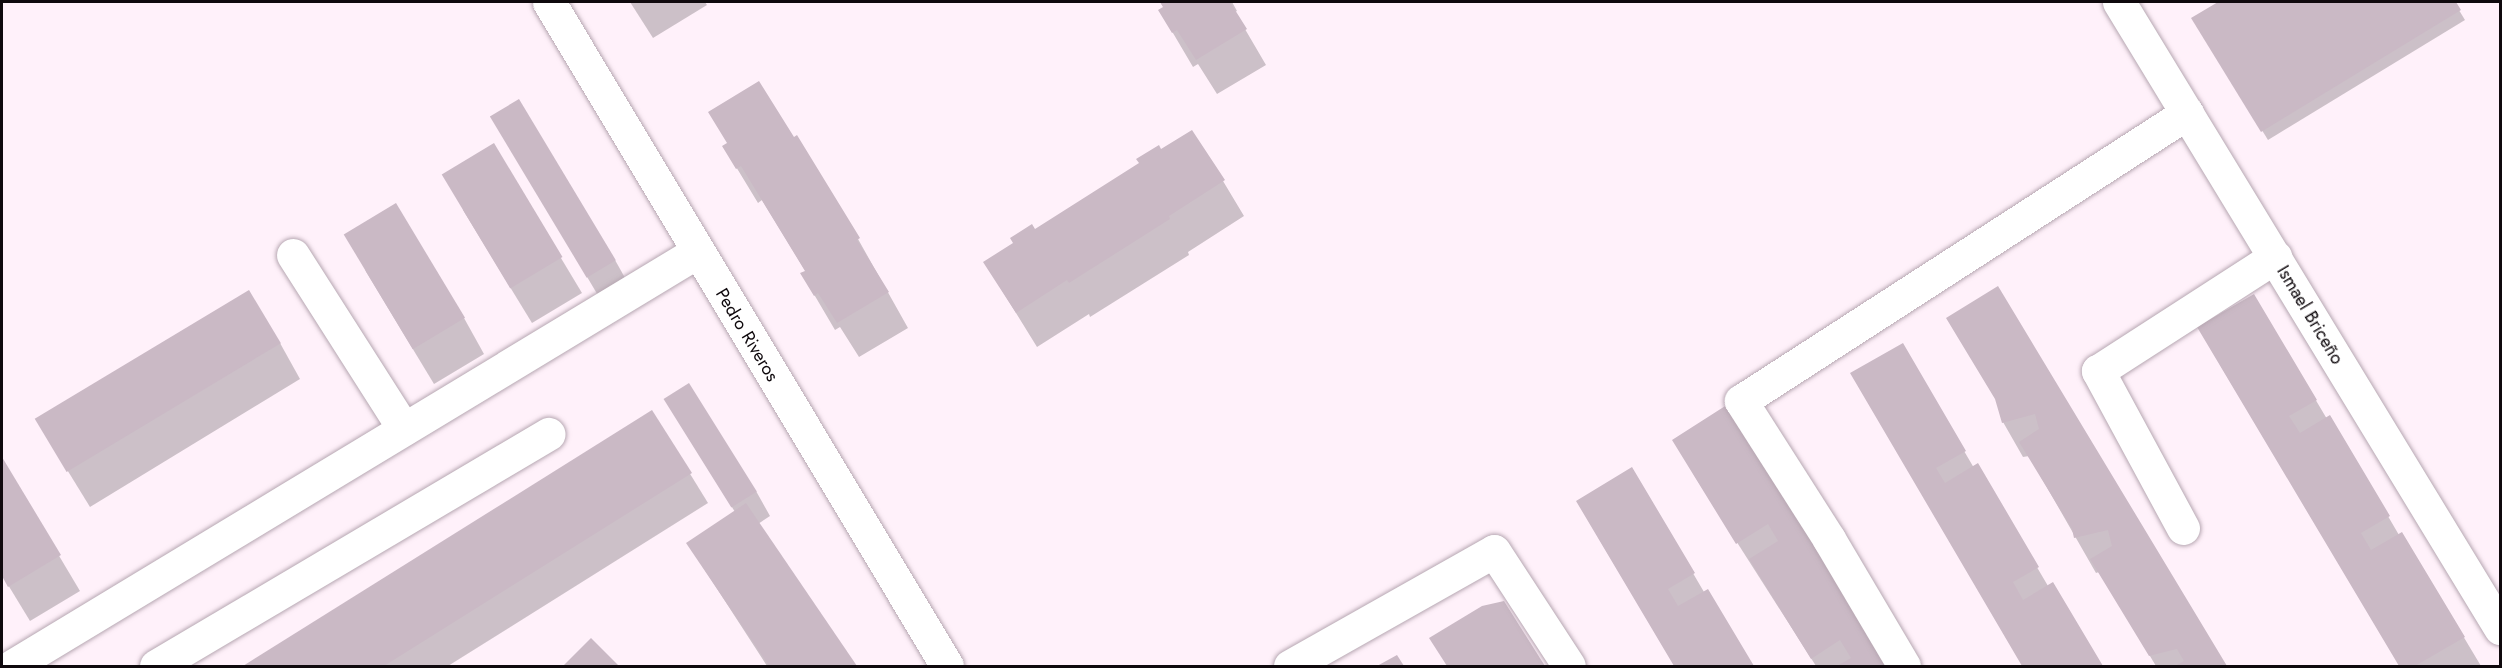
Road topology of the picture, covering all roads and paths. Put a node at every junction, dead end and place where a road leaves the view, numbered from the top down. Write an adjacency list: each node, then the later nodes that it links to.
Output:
1 (549, 2): 4 (street, Pedro Riveros)
2 (2119, 2): 3 (street, Ismael Briceño)
3 (2187, 113): 6 (street, Ismael Briceño); 17 (street)
4 (697, 252): 7 (street); 14 (street, Pedro Riveros)
5 (293, 255): 7 (street)
6 (2275, 257): 9 (street); 10 (street, Ismael Briceño)
7 (404, 429): 12 (street)
8 (548, 434): 13 (street)
9 (2183, 528)
10 (2500, 628)
11 (2, 648): 12 (street)
12 (13, 666)
13 (156, 666)
14 (947, 666)
15 (1290, 666): 16 (street)
16 (1569, 666)
17 (1904, 666)

